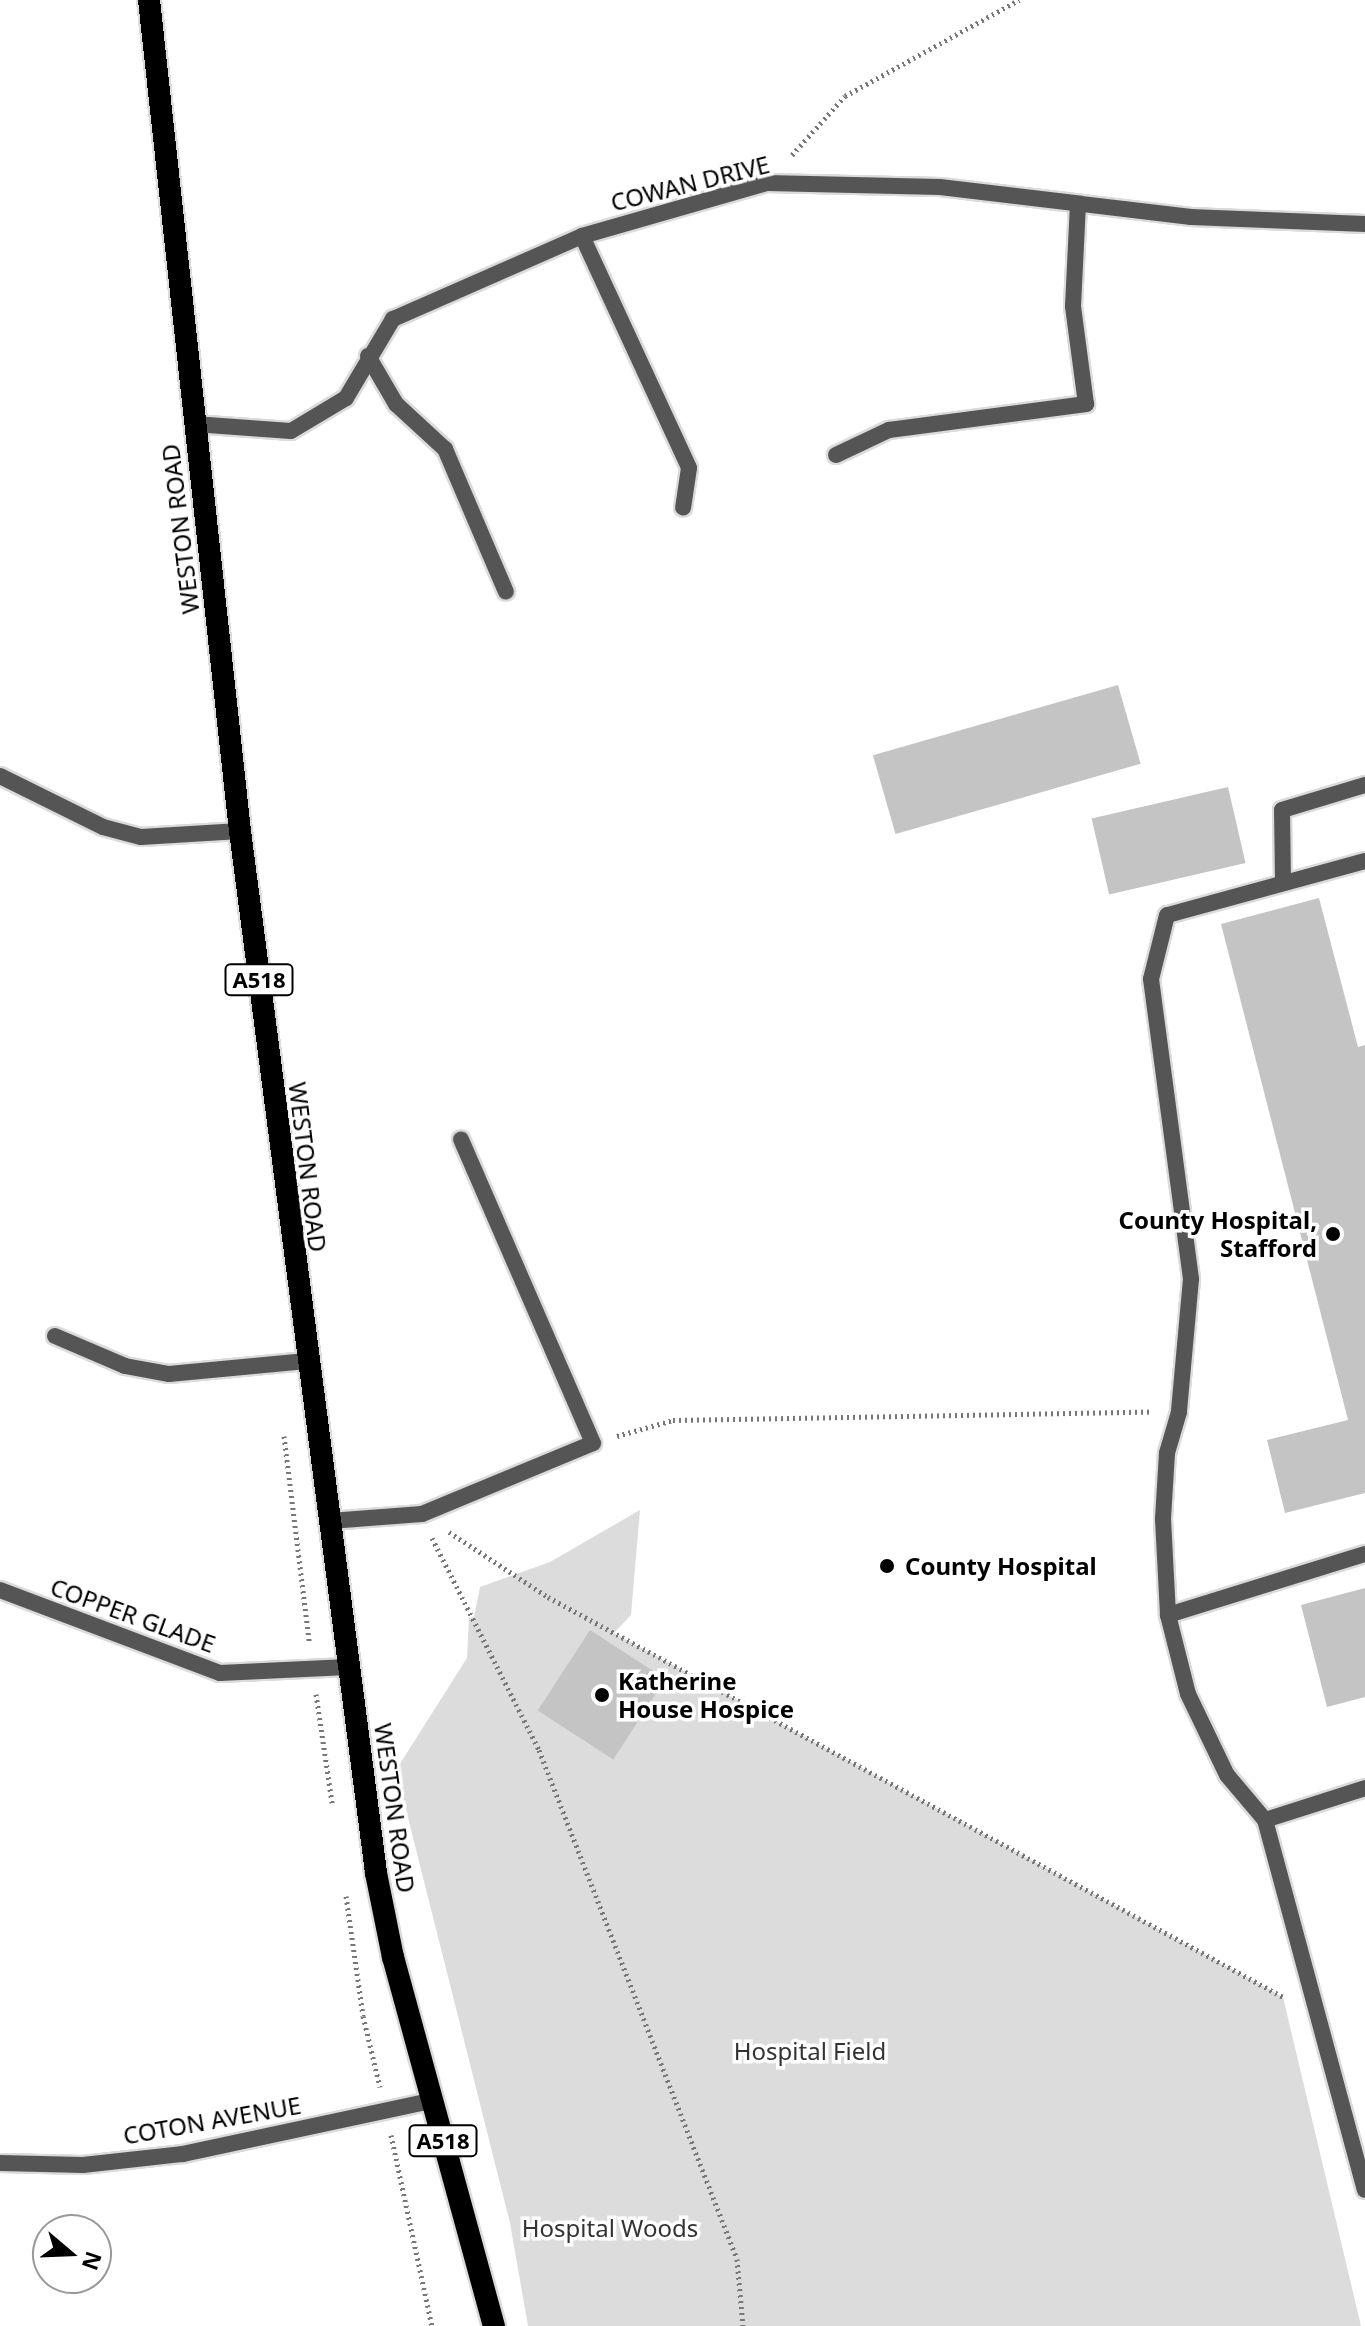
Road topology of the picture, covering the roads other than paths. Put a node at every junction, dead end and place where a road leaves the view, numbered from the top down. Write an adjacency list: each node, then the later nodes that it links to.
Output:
1 (149, 0): 6 (highway, WESTON ROAD / A518)
2 (1078, 205): 3 (street, COWAN DRIVE); 4 (street, COWAN DRIVE); 7 (street)
3 (1365, 224)
4 (582, 236): 5 (street, COWAN DRIVE); 8 (street)
5 (368, 356): 6 (street, COWAN DRIVE); 9 (street)
6 (194, 424): 12 (highway, WESTON ROAD / A518)
7 (836, 455)
8 (683, 508)
9 (506, 592)
10 (0, 776): 12 (street)
11 (1365, 785): 14 (street)
12 (240, 831): 17 (highway, WESTON ROAD / A518)
13 (1365, 861): 14 (street)
14 (1283, 881): 21 (street)
15 (461, 1140): 18 (street)
16 (55, 1336): 17 (street)
17 (306, 1361): 18 (highway, WESTON ROAD / A518)
18 (330, 1521): 22 (highway, WESTON ROAD / A518)
19 (1365, 1554): 21 (street)
20 (0, 1590): 22 (street, COPPER GLADE)
21 (1168, 1615): 24 (street)
22 (348, 1667): 25 (highway, WESTON ROAD / A518)
23 (1365, 1788): 24 (street)
24 (1265, 1820): 27 (street)
25 (431, 2101): 26 (street, COTON AVENUE); 28 (highway, WESTON ROAD / A518)
26 (0, 2163)
27 (1365, 2190)
28 (494, 2326)

